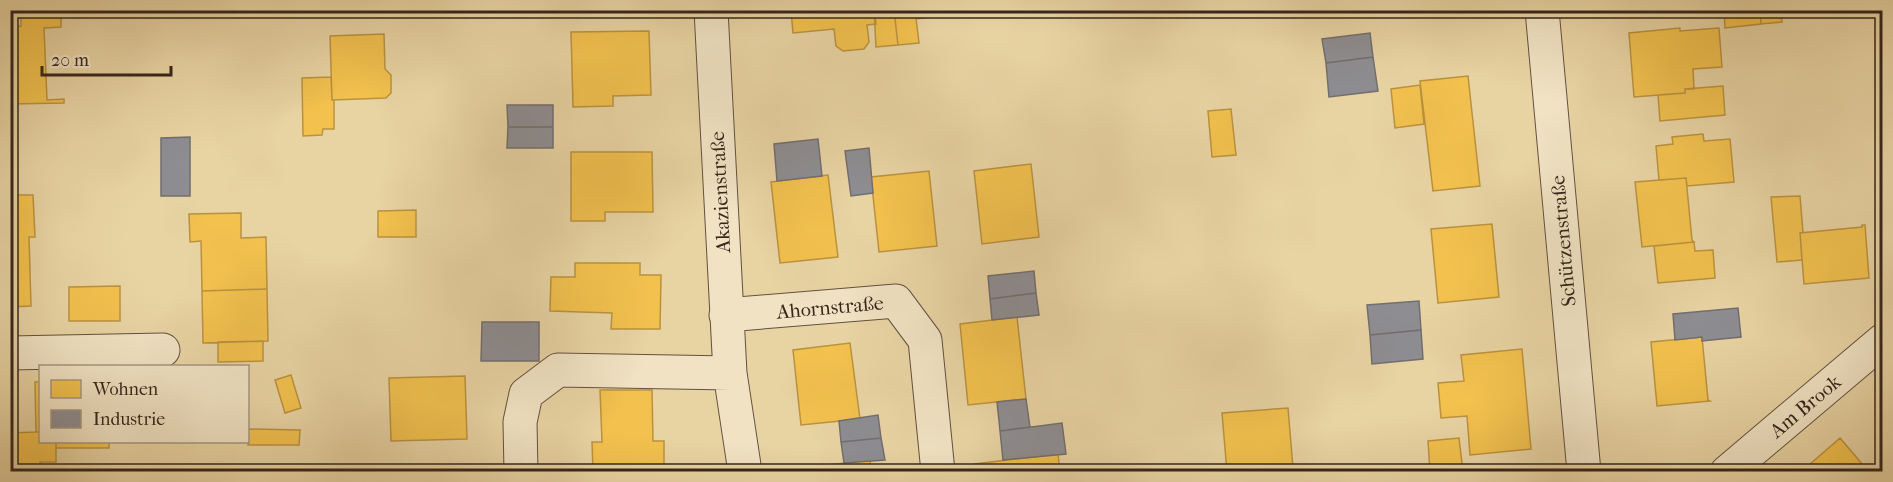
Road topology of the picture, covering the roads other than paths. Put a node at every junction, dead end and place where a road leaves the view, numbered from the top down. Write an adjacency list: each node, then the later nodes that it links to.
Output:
1 (711, 10): 3 (street, Akazienstraße)
2 (1542, 10): 11 (street, Schützenstraße)
3 (726, 315): 7 (street, Akazienstraße); 10 (street, Ahornstraße)
4 (1882, 341): 12 (street, Am Brook)
5 (163, 350): 6 (street)
6 (10, 353)
7 (730, 373): 8 (street); 9 (street, Akazienstraße)
8 (521, 471)
9 (745, 471)
10 (938, 471)
11 (1584, 471)
12 (1727, 471)

